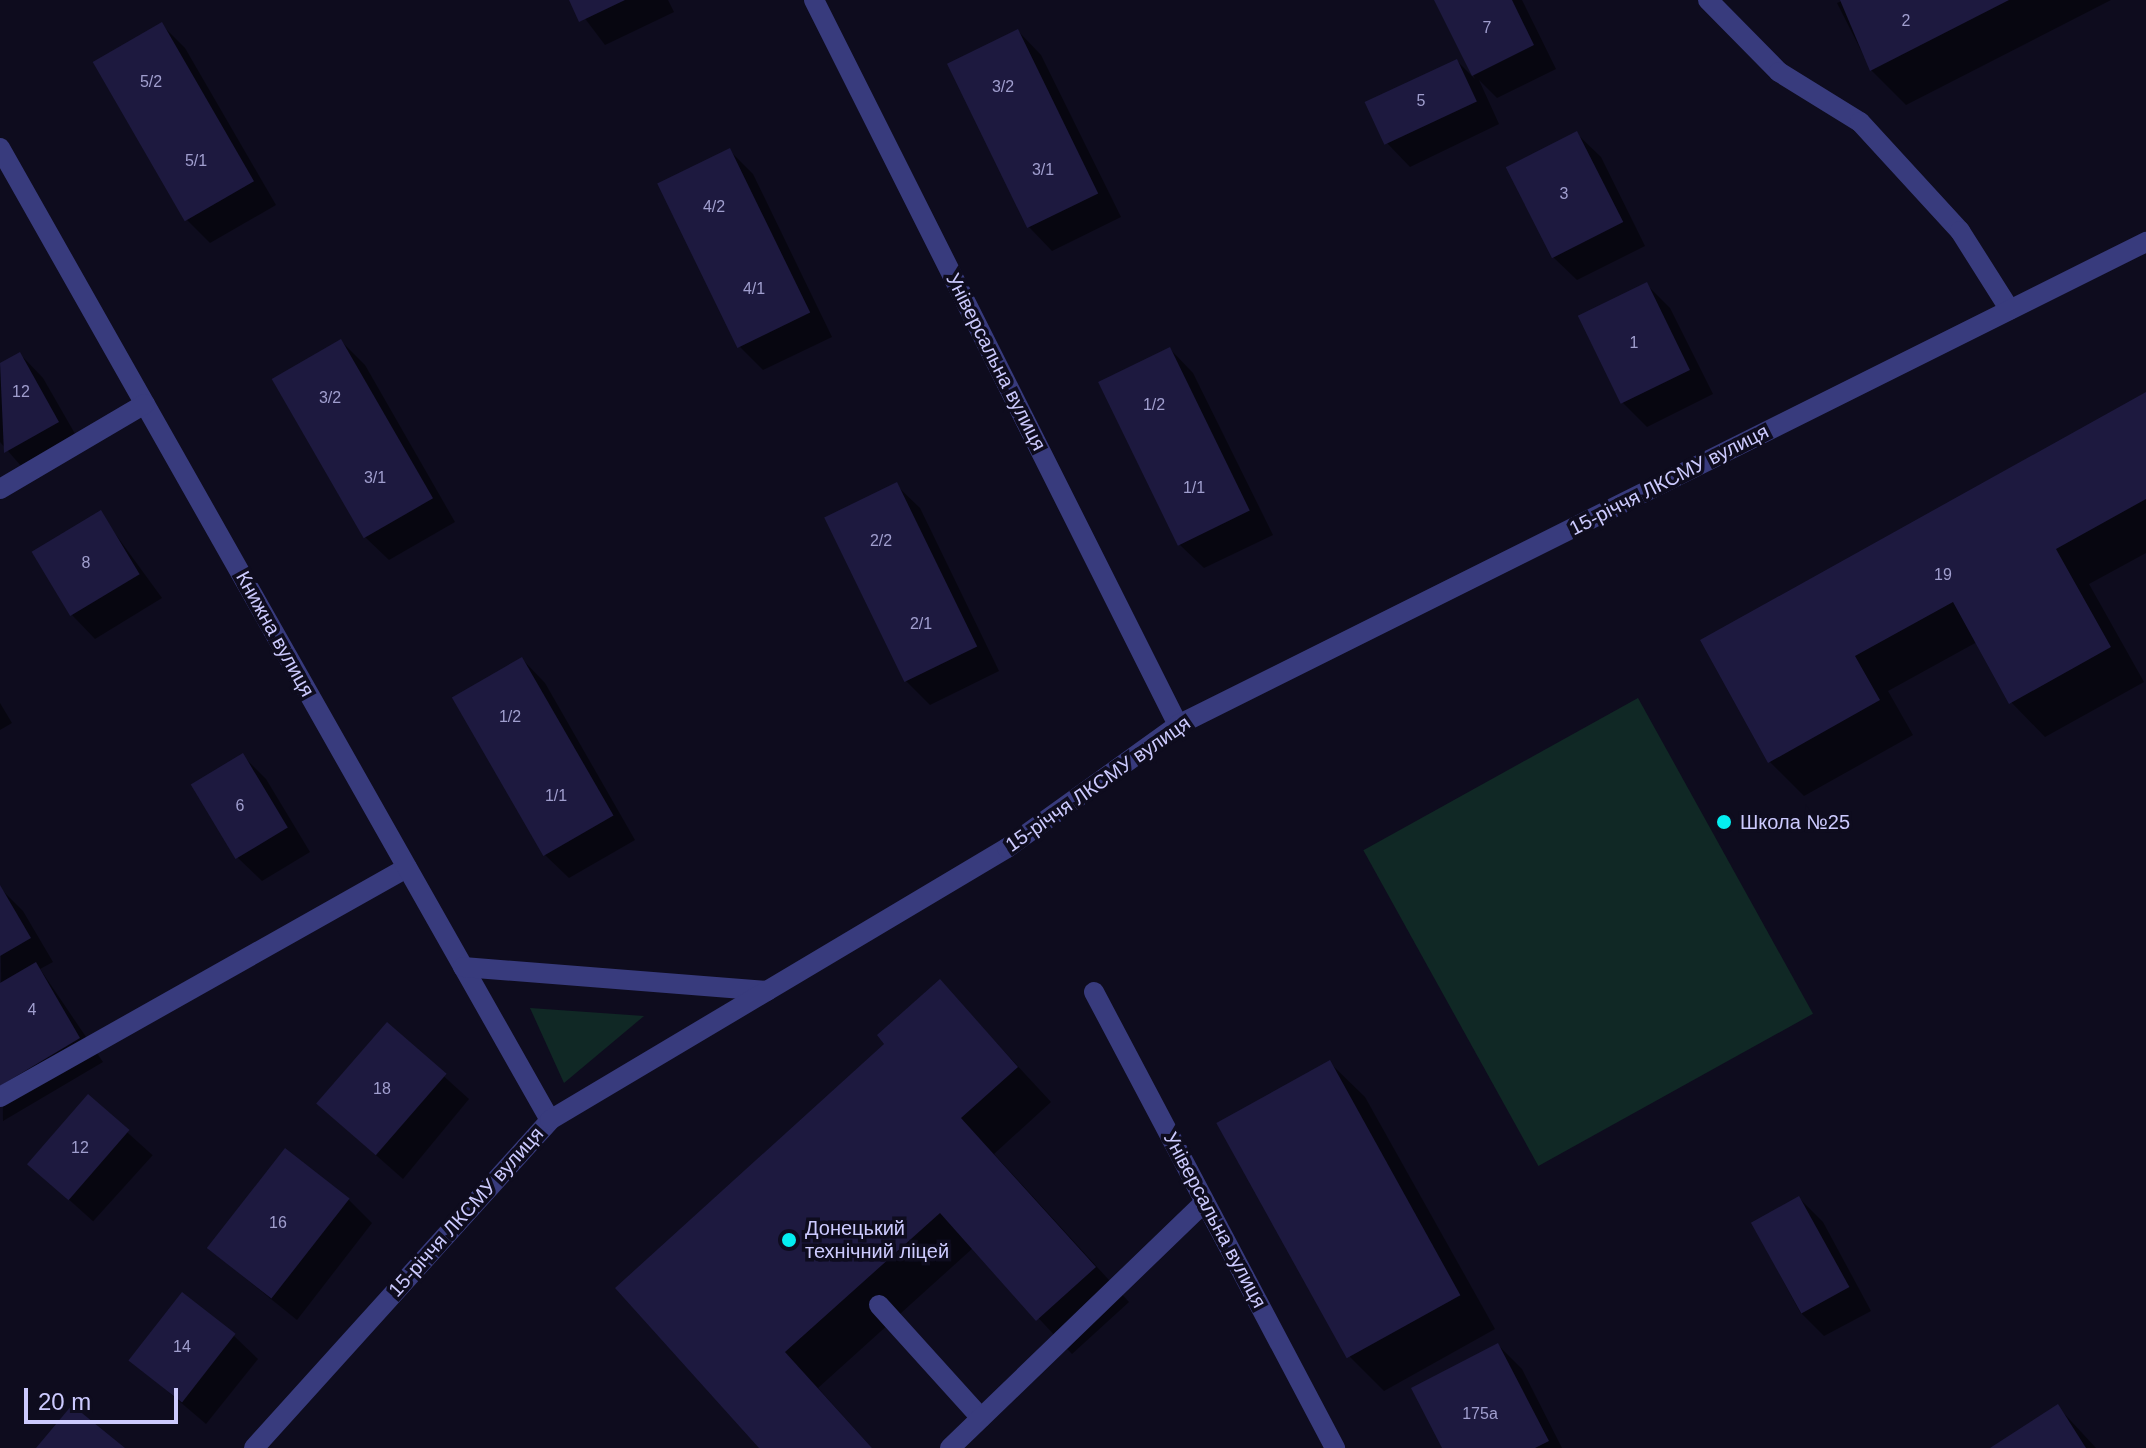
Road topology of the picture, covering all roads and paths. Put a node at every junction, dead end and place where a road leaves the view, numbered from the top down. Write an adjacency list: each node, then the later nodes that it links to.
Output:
1 (814, 0): 8 (street, Універсальна вулиця)
2 (1708, 0): 5 (street)
3 (0, 148): 6 (street, Книжна вулиця)
4 (2146, 242): 5 (street, 15-річчя ЛКСМУ вулиця)
5 (2010, 310): 8 (street, 15-річчя ЛКСМУ вулиця)
6 (145, 404): 7 (street); 9 (street, Книжна вулиця)
7 (0, 489)
8 (1178, 725): 11 (street, 15-річчя ЛКСМУ вулиця)
9 (407, 868): 10 (street, Книжна вулиця); 13 (street)
10 (463, 967): 11 (street); 14 (street, Книжна вулиця)
11 (767, 991): 14 (street, 15-річчя ЛКСМУ вулиця)
12 (1094, 992): 15 (street, Універсальна вулиця)
13 (0, 1097)
14 (550, 1120): 18 (street, 15-річчя ЛКСМУ вулиця)
15 (1205, 1202): 17 (street); 20 (street, Універсальна вулиця)
16 (879, 1305): 17 (street)
17 (981, 1418): 19 (street)
18 (254, 1448)
19 (950, 1448)
20 (1335, 1448)

